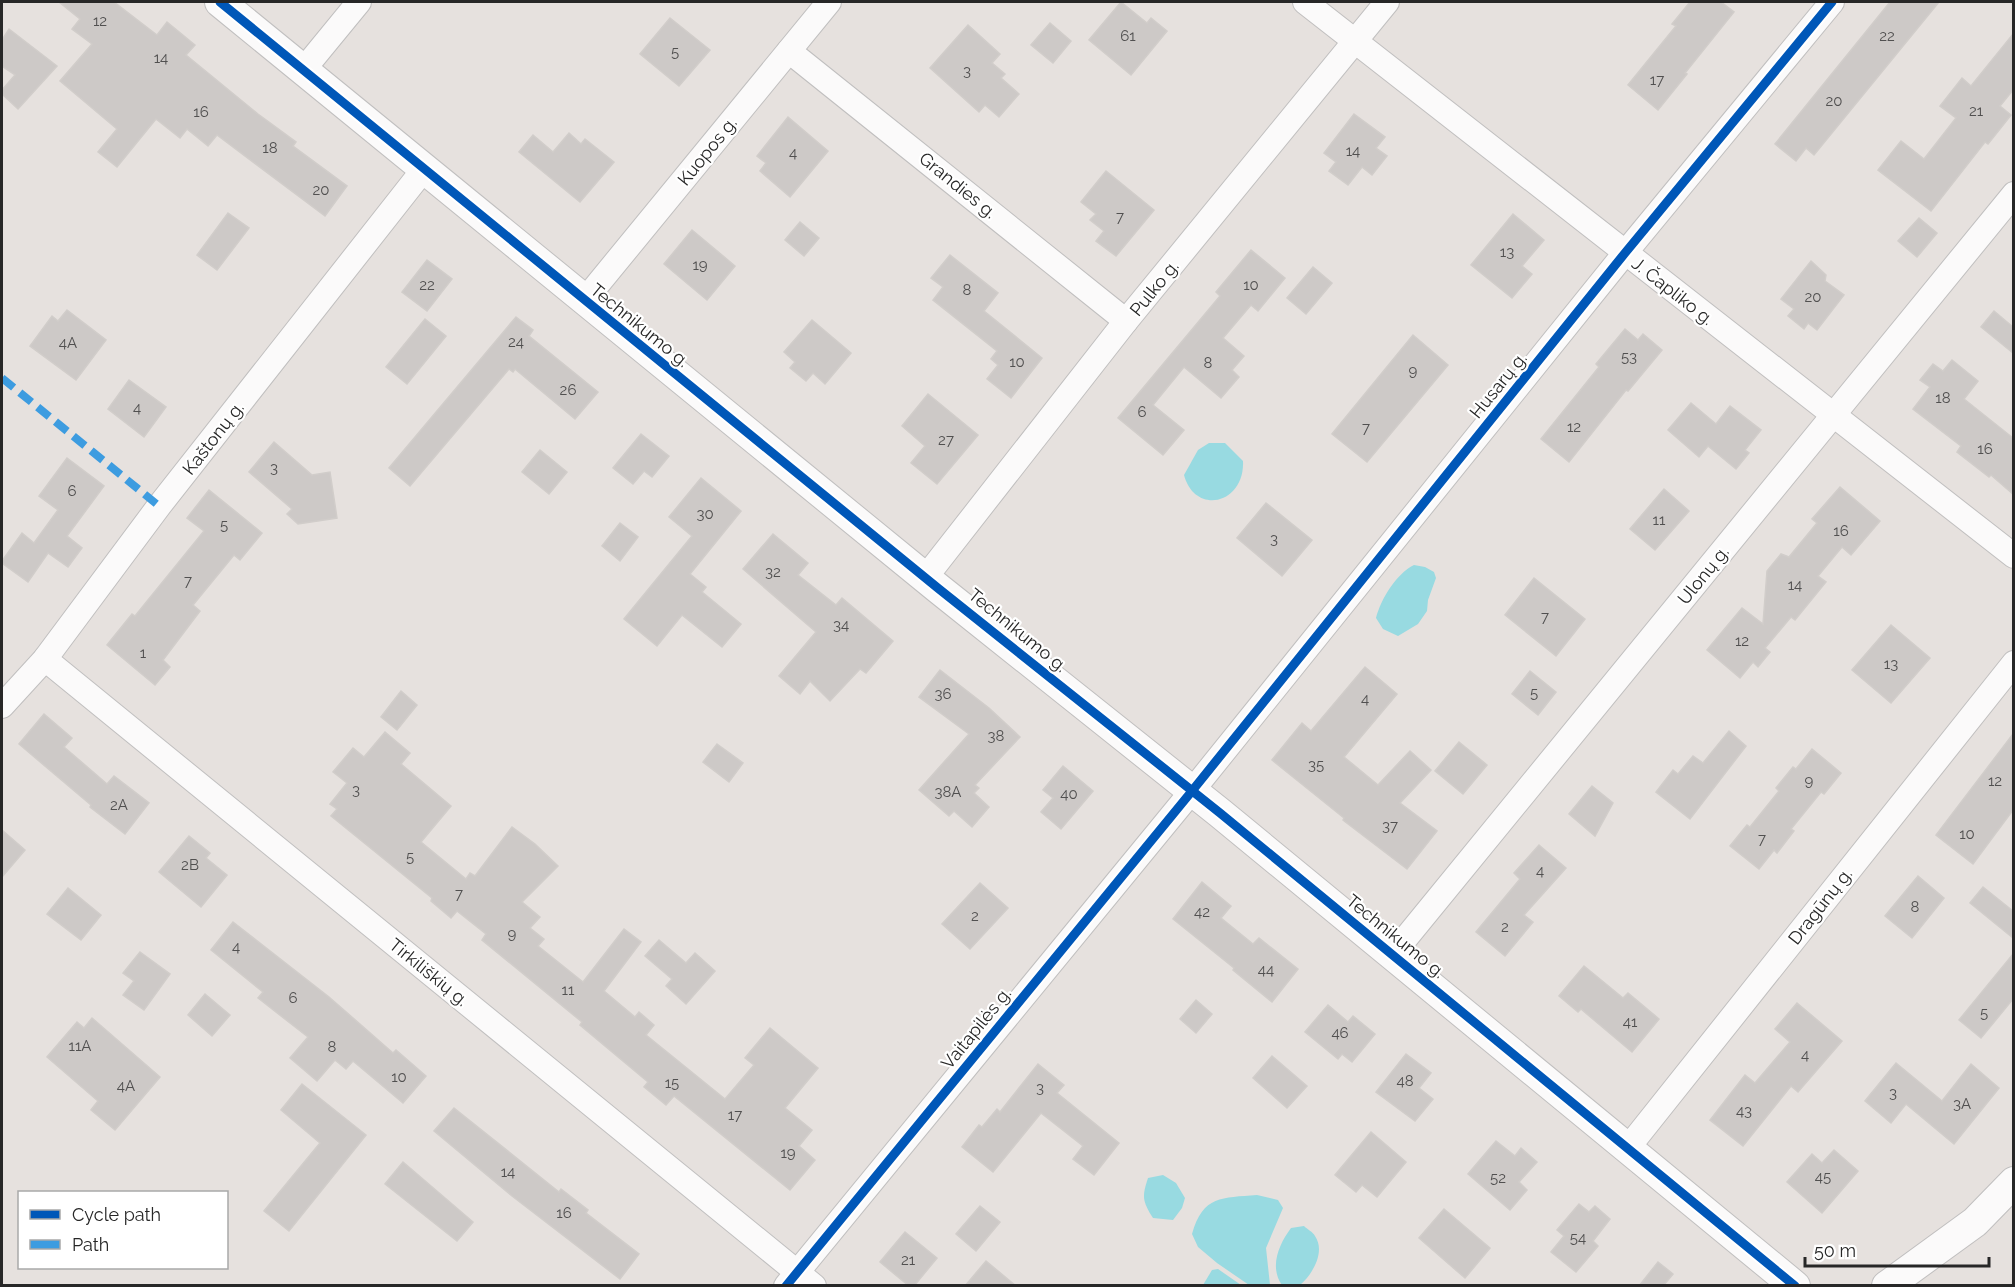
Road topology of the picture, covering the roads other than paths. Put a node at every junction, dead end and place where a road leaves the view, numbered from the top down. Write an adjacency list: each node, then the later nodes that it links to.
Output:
1 (220, 2): 9 (street, Technikumo g.)
2 (359, 2): 9 (street)
3 (829, 2): 8 (street, Kuopos g.)
4 (1305, 2): 7 (street, J. Čapliko g.)
5 (1387, 2): 7 (street, Pulko g.)
6 (1832, 2): 12 (street, Husarų g.)
7 (1355, 42): 12 (street, J. Čapliko g.); 14 (street, Pulko g.)
8 (789, 51): 13 (street, Kuopos g.); 14 (street, Grandies g.)
9 (304, 69): 10 (street, Technikumo g.)
10 (424, 169): 13 (street, Technikumo g.); 18 (street, Kaštonų g.)
11 (2013, 194): 15 (street, Ulonų g.)
12 (1625, 253): 15 (street, J. Čapliko g.); 21 (street, Husarų g.)
13 (584, 301): 17 (street, Technikumo g.)
14 (1126, 321): 17 (street, Pulko g.)
15 (1834, 415): 16 (street, J. Čapliko g.); 22 (street, Ulonų g.)
16 (2013, 556)
17 (926, 578): 21 (street, Technikumo g.)
18 (45, 659): 20 (street, Kaštonų g.); 25 (street, Tirkiliškių g.)
19 (2013, 663): 23 (street, Dragūnų g.)
20 (2, 706)
21 (1192, 791): 22 (street, Technikumo g.); 25 (street, Vaitapilės g.)
22 (1392, 955): 23 (street, Technikumo g.)
23 (1627, 1149): 26 (street, Technikumo g.)
24 (2013, 1182): 27 (street)
25 (799, 1281)
26 (1795, 1286)
27 (1887, 1286)

